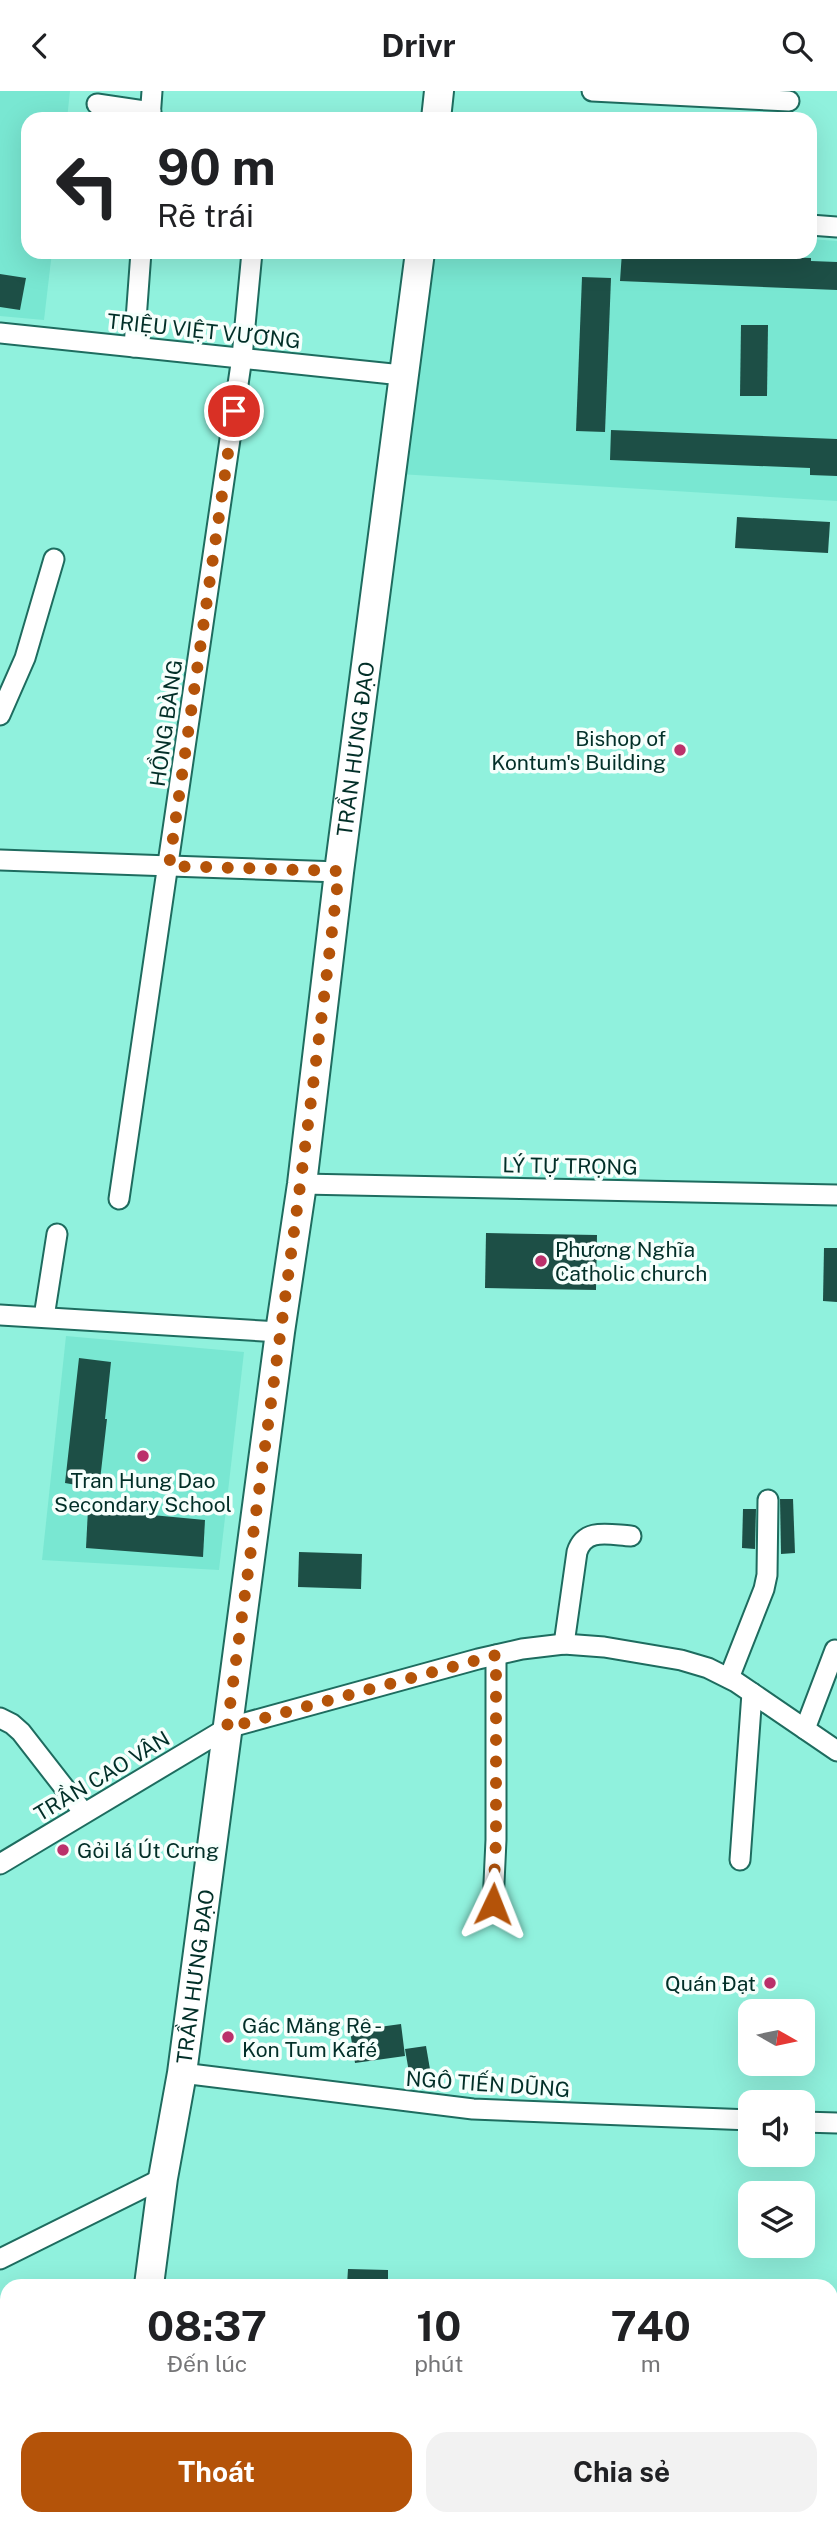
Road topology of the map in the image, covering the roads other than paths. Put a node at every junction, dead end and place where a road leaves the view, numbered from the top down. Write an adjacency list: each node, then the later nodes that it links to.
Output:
1 (152, 91): 7 (street)
2 (439, 91): 8 (street)
3 (592, 91): 5 (street)
4 (97, 104): 6 (street)
5 (789, 104)
6 (136, 112)
7 (151, 112)
8 (437, 112)
9 (817, 226): 10 (street)
10 (837, 227)
11 (140, 259): 15 (street)
12 (251, 259): 16 (street, HỒNG BÀNG)
13 (419, 259): 17 (street, TRẦN HƯNG ĐẠO)
14 (0, 333): 15 (street, TRIỆU VIỆT VƯƠNG)
15 (134, 347): 16 (street, TRIỆU VIỆT VƯƠNG)
16 (242, 357): 17 (street, TRIỆU VIỆT VƯƠNG); 21 (street, HỒNG BÀNG)
17 (402, 375): 22 (street, TRẦN HƯNG ĐẠO)
18 (54, 559): 19 (street)
19 (0, 715)
20 (0, 860): 21 (street)
21 (169, 866): 22 (street); 25 (street, HỒNG BÀNG)
22 (339, 871): 23 (street, TRẦN HƯNG ĐẠO)
23 (302, 1184): 24 (street, LÝ TỰ TRỌNG); 29 (street, TRẦN HƯNG ĐẠO)
24 (837, 1195)
25 (119, 1199)
26 (57, 1234): 28 (street)
27 (0, 1315): 28 (street)
28 (44, 1317): 29 (street)
29 (280, 1332): 38 (street, TRẦN HƯNG ĐẠO)
30 (768, 1500): 35 (street)
31 (631, 1536): 32 (street)
32 (564, 1644): 34 (street, TRẦN CAO VÂN); 35 (street, TRẦN CAO VÂN)
33 (835, 1650): 39 (street)
34 (496, 1655): 38 (street, TRẦN CAO VÂN); 44 (street)
35 (729, 1678): 36 (street, TRẦN CAO VÂN)
36 (752, 1693): 39 (street, TRẦN CAO VÂN); 42 (street)
37 (0, 1718): 41 (street)
38 (227, 1728): 41 (street, TRẦN CAO VÂN); 45 (street, TRẦN HƯNG ĐẠO)
39 (805, 1729): 40 (street, TRẦN CAO VÂN)
40 (837, 1751)
41 (84, 1813): 43 (street, TRẦN CAO VÂN)
42 (740, 1860)
43 (0, 1864)
44 (493, 1904)
45 (182, 2073): 46 (street, NGÔ TIẾN DŨNG); 49 (street, TRẦN HƯNG ĐẠO)
46 (738, 2119)
47 (815, 2122): 48 (street)
48 (837, 2123)
49 (163, 2178): 50 (street); 51 (street, TRẦN HƯNG ĐẠO)
50 (0, 2259)
51 (150, 2279)

